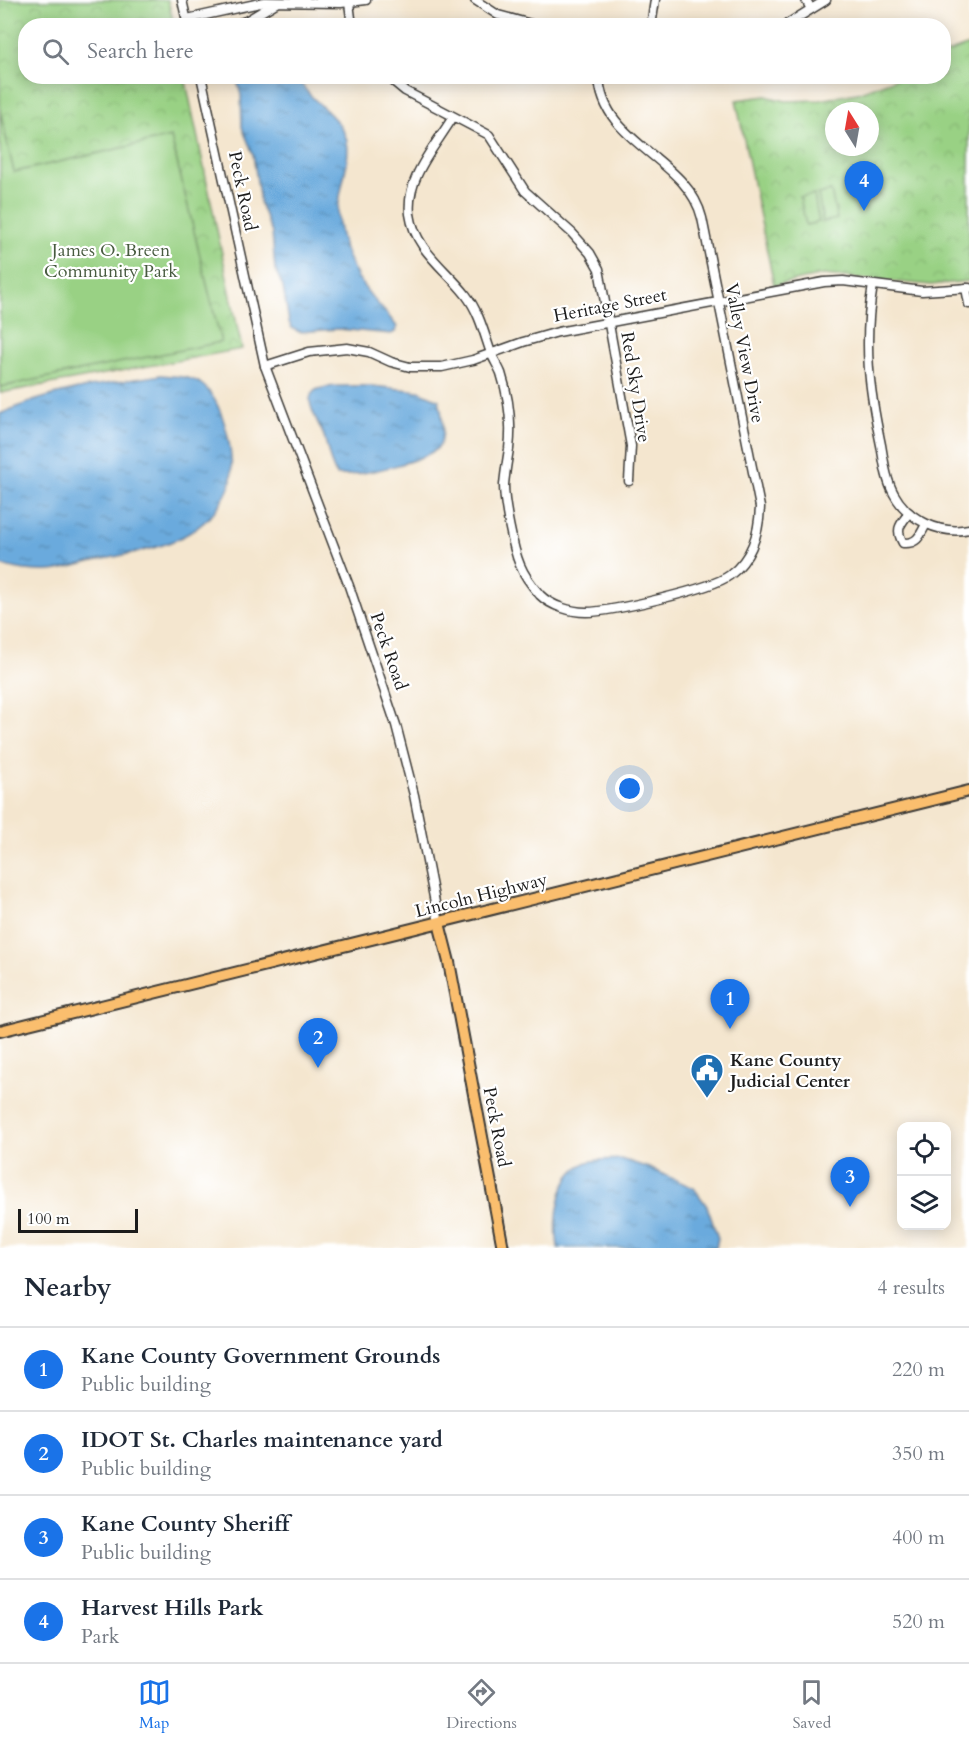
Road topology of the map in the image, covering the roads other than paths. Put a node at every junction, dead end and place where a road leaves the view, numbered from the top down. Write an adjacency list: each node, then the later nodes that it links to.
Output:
1 (182, 0): 11 (street)
2 (366, 0): 9 (street)
3 (475, 0): 15 (street)
4 (655, 0): 16 (street)
5 (806, 0): 10 (street)
6 (826, 0): 10 (street)
7 (280, 1): 8 (street); 12 (street); 13 (street)
8 (296, 1): 9 (street)
9 (349, 3): 14 (street)
10 (811, 9): 17 (street)
11 (187, 18)
12 (202, 18)
13 (251, 18)
14 (351, 18)
15 (509, 18)
16 (652, 18)
17 (797, 18)
18 (203, 84): 28 (street, Peck Road)
19 (397, 84): 21 (street, Red Sky Drive)
20 (600, 84): 24 (street, Valley View Drive)
21 (453, 117): 26 (street, Red Sky Drive); 27 (street, Valley View Drive)
22 (873, 285): 23 (street, Heritage Street); 24 (street, Heritage Street); 30 (street)
23 (968, 288): 25 (street)
24 (718, 301): 26 (street, Heritage Street); 27 (street, Valley View Drive)
25 (969, 304)
26 (609, 322): 27 (street, Heritage Street); 29 (street, Red Sky Drive)
27 (491, 353): 28 (street, Heritage Street)
28 (265, 366): 34 (street, Peck Road)
29 (629, 481)
30 (909, 513): 31 (street); 31 (street)
31 (926, 524): 32 (street)
32 (969, 529)
33 (969, 791): 34 (main road, Lincoln Highway)
34 (439, 923): 35 (main road, Lincoln Highway); 36 (main road, Peck Road)
35 (0, 1031)
36 (503, 1248)

